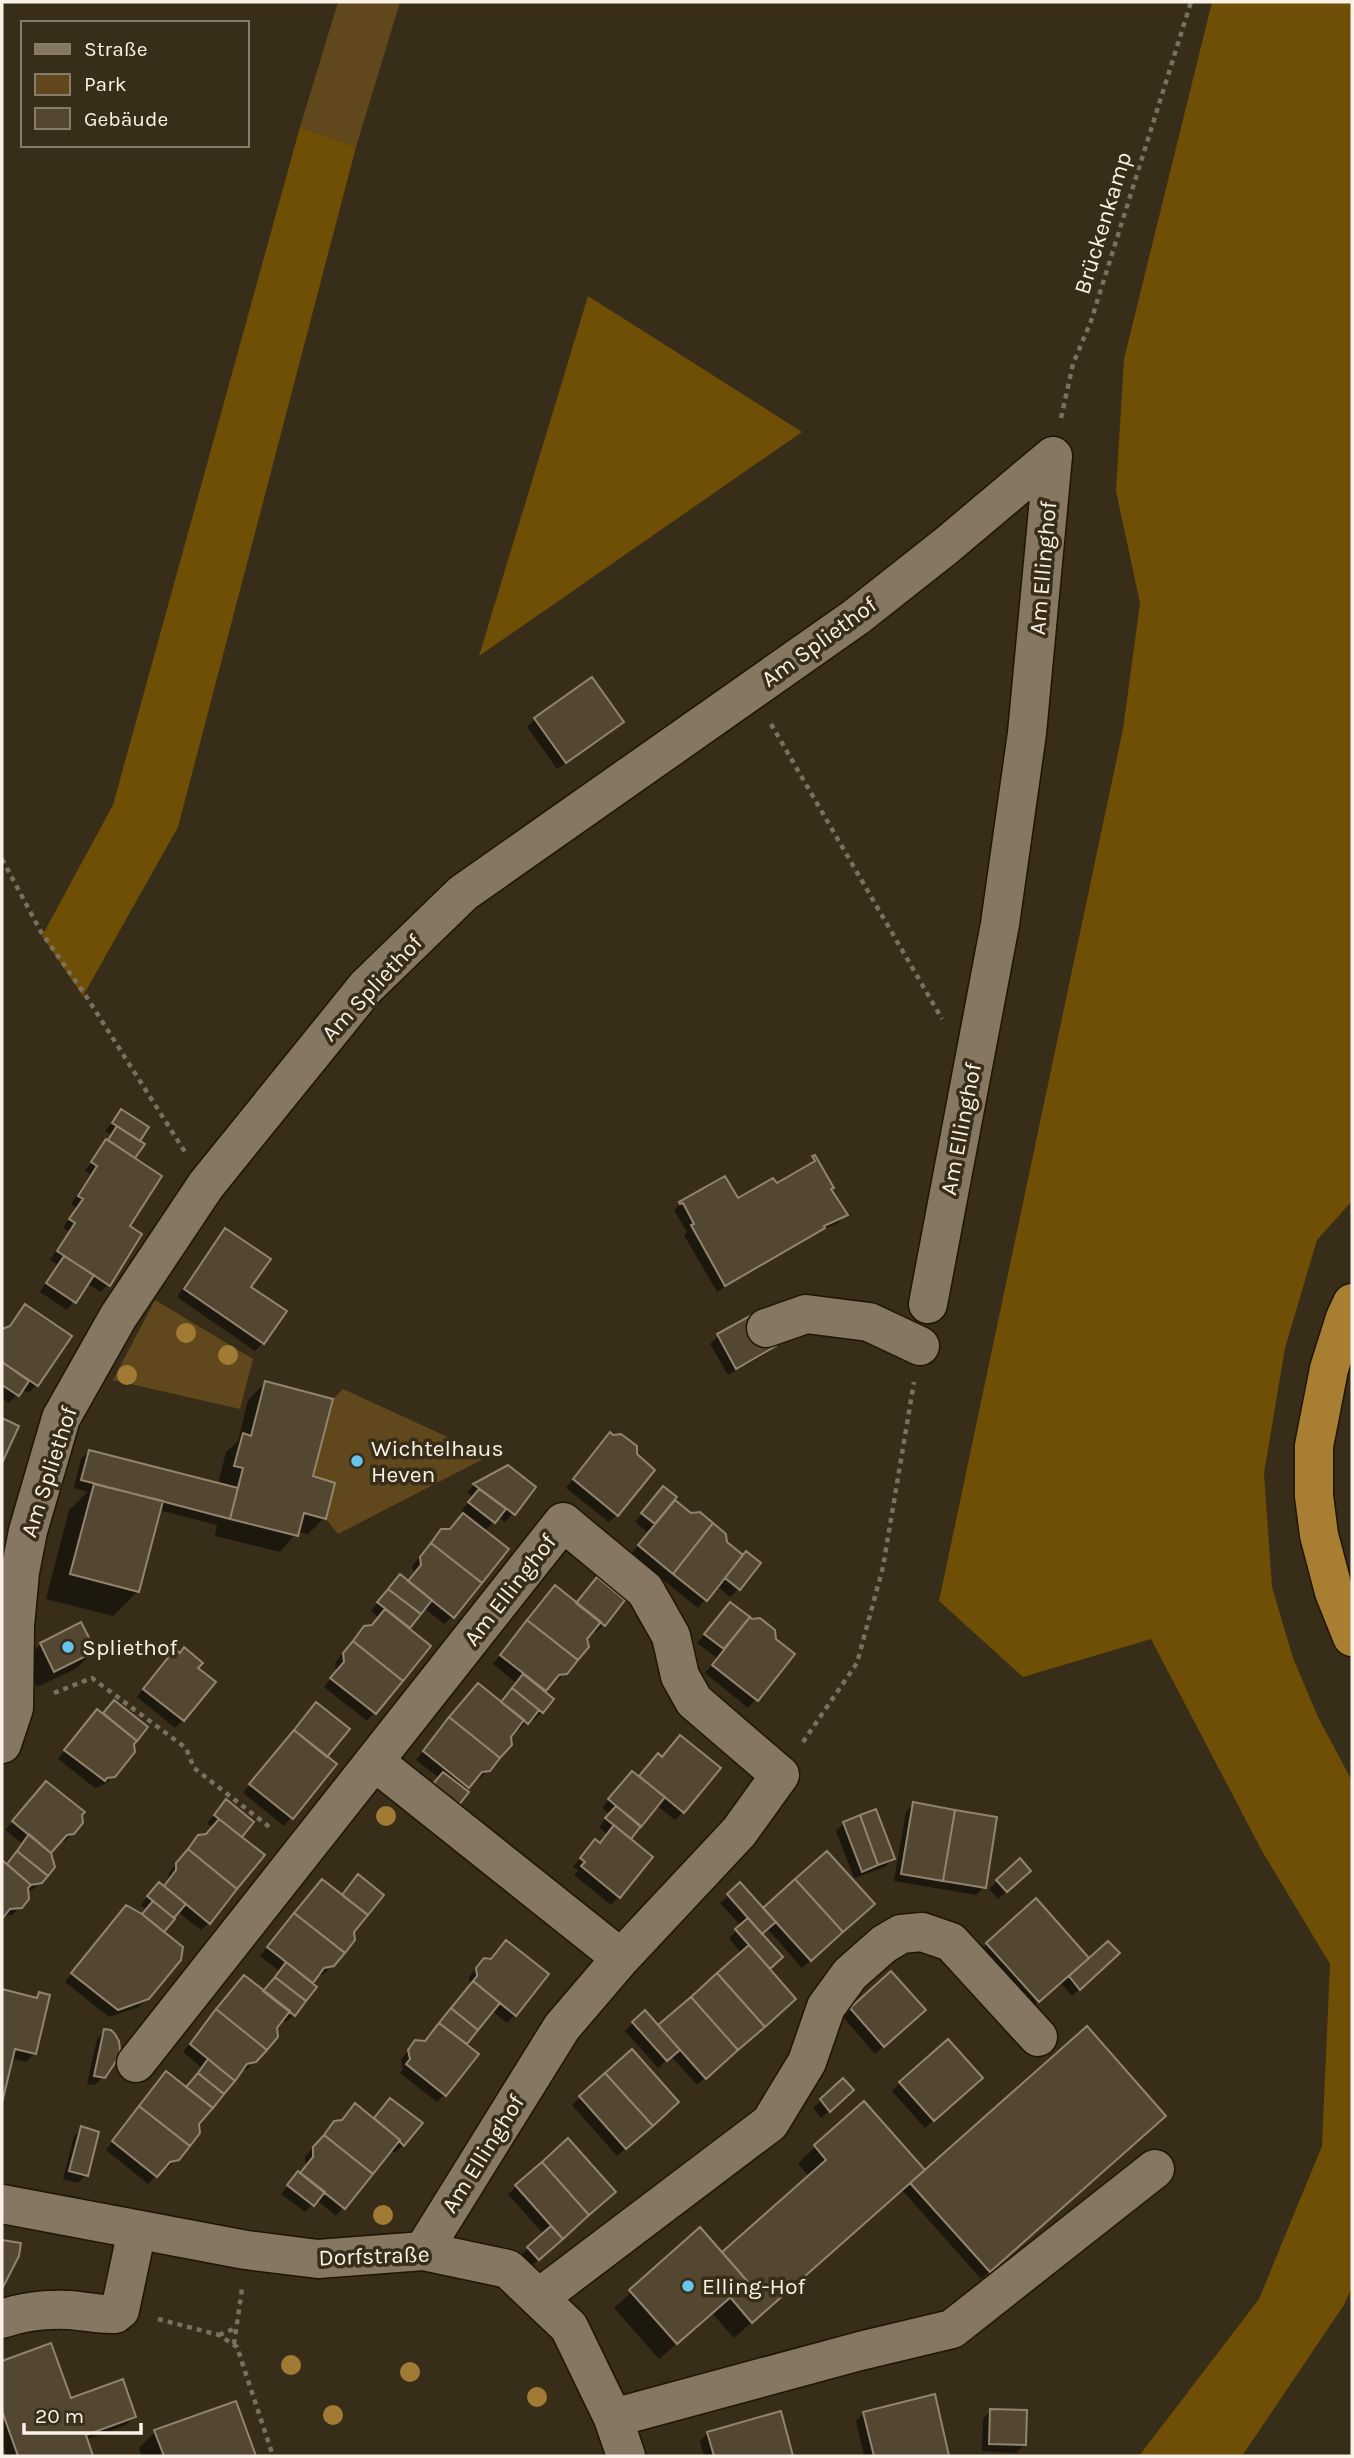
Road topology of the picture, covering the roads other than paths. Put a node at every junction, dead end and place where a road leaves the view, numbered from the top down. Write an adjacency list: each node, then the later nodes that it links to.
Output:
1 (1053, 456): 3 (street, Am Ellinghof); 7 (street, Am Spliethof)
2 (1352, 1303): 6 (highway)
3 (928, 1304)
4 (766, 1328): 5 (street)
5 (920, 1346)
6 (1352, 1637)
7 (2, 1744)
8 (375, 1762): 9 (street); 9 (street, Am Ellinghof); 11 (street, Am Ellinghof)
9 (621, 1958): 15 (street, Am Ellinghof)
10 (1038, 2037): 16 (street)
11 (136, 2063)
12 (1155, 2169): 18 (street)
13 (2, 2204): 14 (street, Dorfstraße)
14 (138, 2230): 15 (street, Dorfstraße); 17 (street)
15 (423, 2251): 16 (street, Dorfstraße)
16 (540, 2297): 18 (street, Dorfstraße)
17 (2, 2319)
18 (613, 2418): 19 (street, Dorfstraße)
19 (626, 2456)

